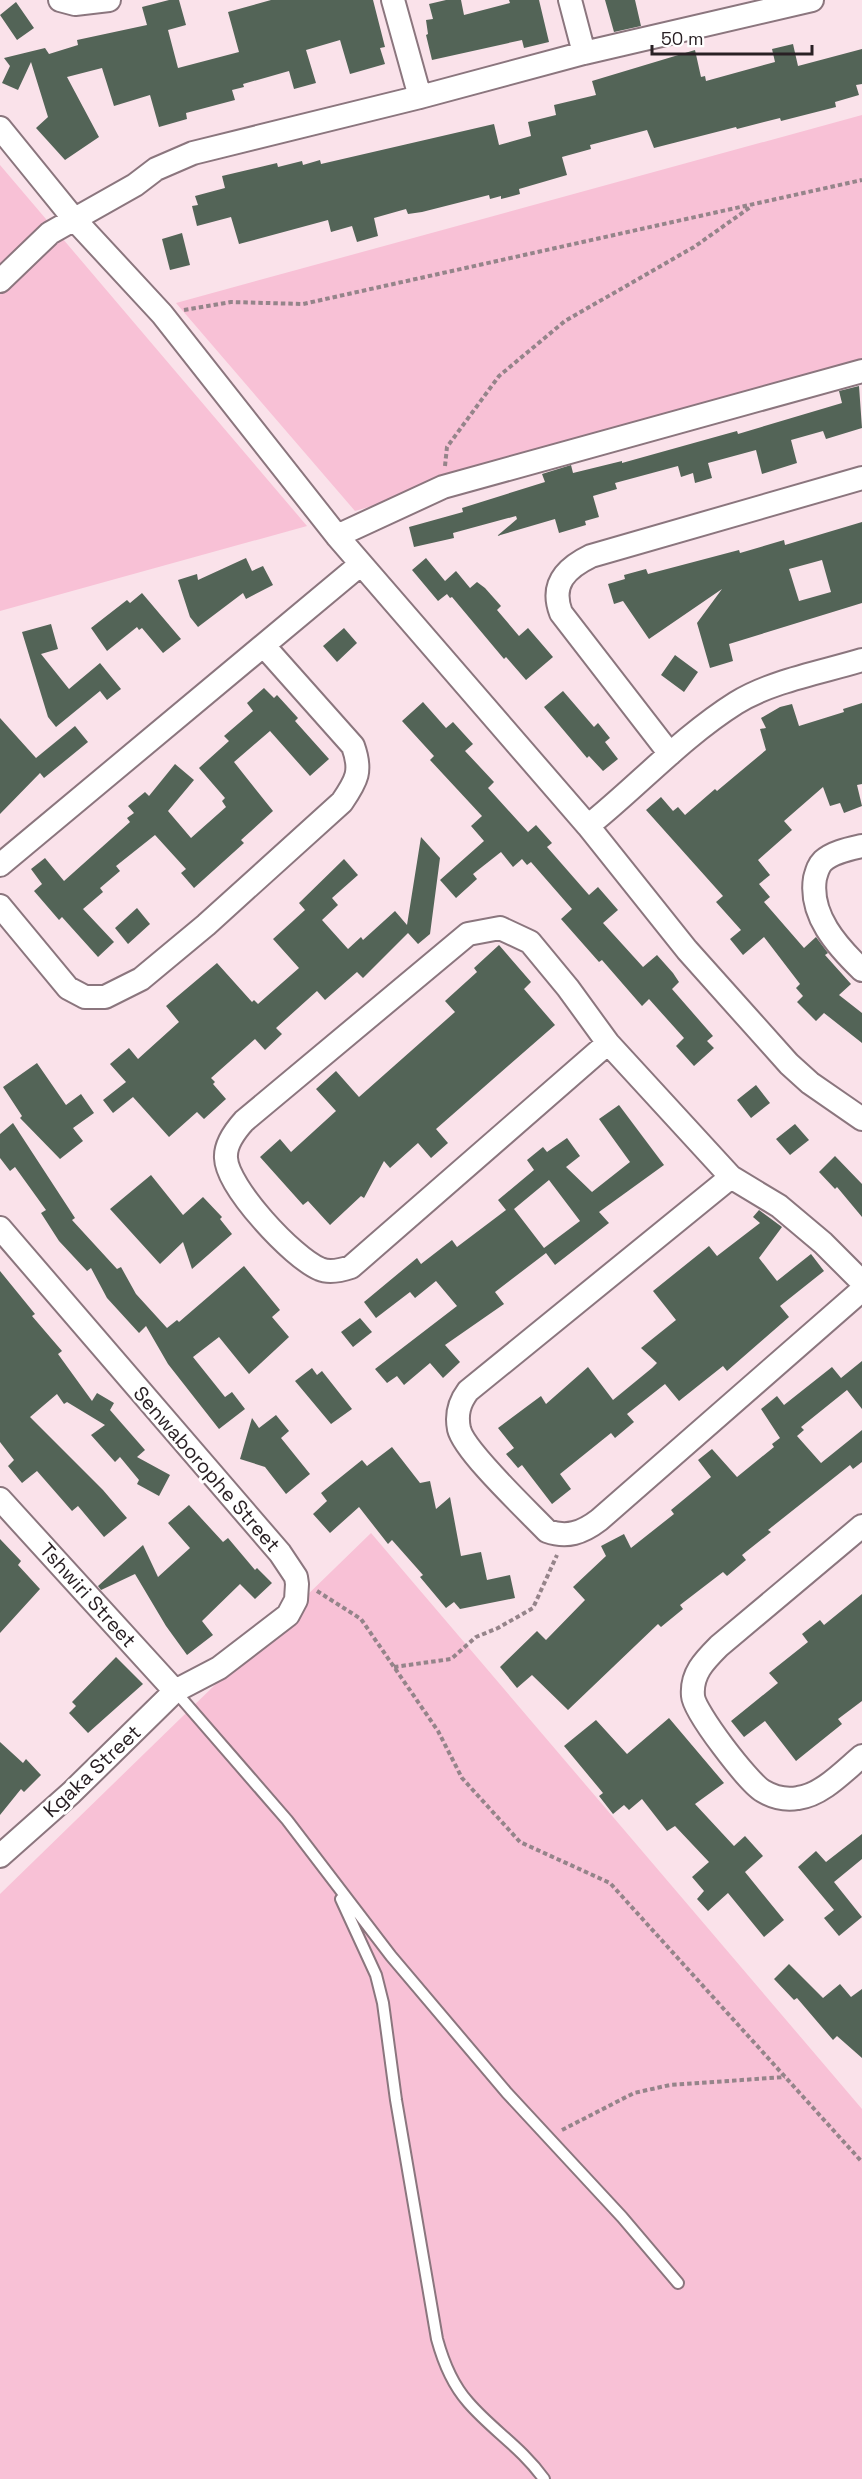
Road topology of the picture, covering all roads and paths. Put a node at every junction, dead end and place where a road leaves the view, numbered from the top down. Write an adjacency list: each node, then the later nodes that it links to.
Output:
1 (60, 0): 2 (street)
2 (109, 0)
3 (393, 0): 7 (street)
4 (570, 0): 6 (street)
5 (812, 0): 6 (street)
6 (584, 52): 7 (street)
7 (420, 97): 11 (street)
8 (0, 128): 11 (street)
9 (862, 180): 10 (path)
10 (755, 204): 13 (path); 16 (path)
11 (74, 219): 12 (street); 13 (street)
12 (0, 281)
13 (162, 314): 17 (street)
14 (862, 371): 16 (street)
15 (862, 478): 21 (street)
16 (443, 487): 17 (street)
17 (337, 536): 18 (street)
18 (361, 564): 19 (street); 22 (street)
19 (264, 646): 24 (street); 25 (street)
20 (862, 660): 21 (street)
21 (670, 754): 22 (street)
22 (588, 826): 28 (street)
23 (862, 846): 26 (street)
24 (0, 865)
25 (0, 906)
26 (862, 970)
27 (608, 1044): 27 (street); 29 (street)
28 (862, 1119)
29 (730, 1177): 31 (street); 35 (street)
30 (0, 1228): 36 (street, Senwaborophe Street)
31 (857, 1270)
32 (862, 1290): 35 (street)
33 (0, 1499): 38 (street, Tshwiri Street)
34 (862, 1526): 39 (street)
35 (566, 1536): 37 (path)
36 (296, 1577): 37 (path); 38 (street)
37 (394, 1667): 42 (path)
38 (175, 1691): 40 (street, Kgaka Street); 41 (lane)
39 (862, 1756)
40 (3, 1848)
41 (333, 1882): 43 (lane); 46 (lane)
42 (786, 2077): 43 (path); 44 (path)
43 (548, 2137): 45 (lane)
44 (862, 2162)
45 (678, 2283)
46 (544, 2479)

